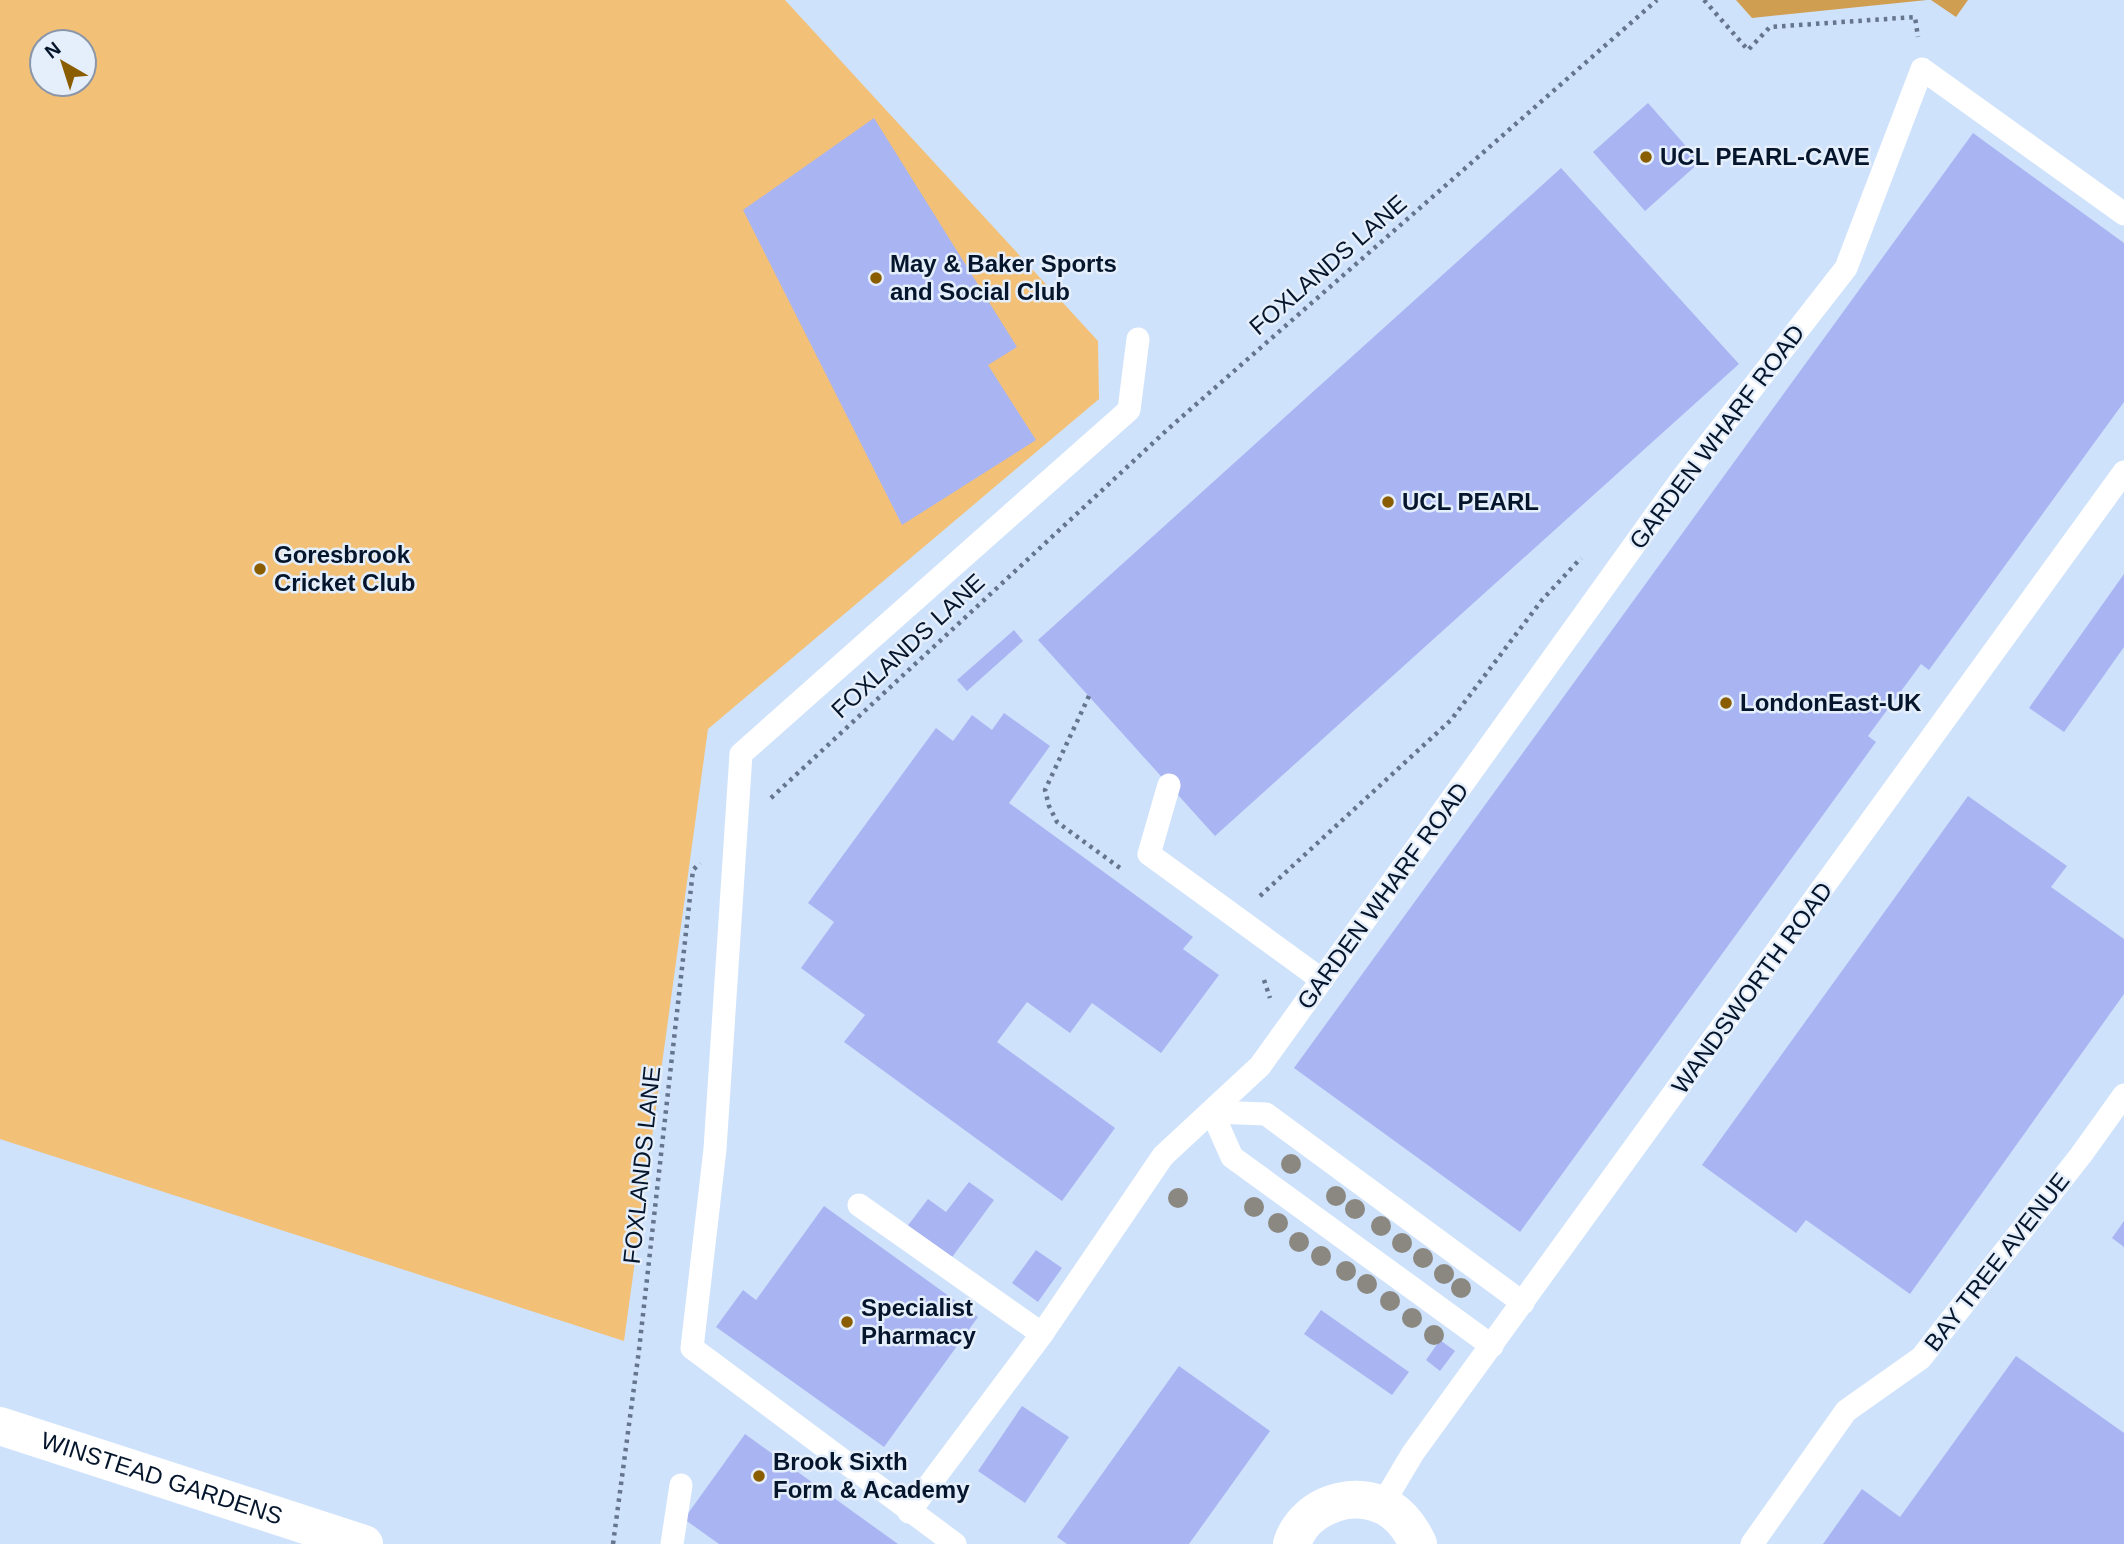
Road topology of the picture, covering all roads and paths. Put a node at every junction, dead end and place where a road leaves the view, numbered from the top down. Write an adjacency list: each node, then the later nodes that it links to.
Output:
1 (1657, 0): 9 (path, FOXLANDS LANE)
2 (1704, 0): 3 (path)
3 (1922, 69): 4 (lane); 11 (lane, GARDEN WHARF ROAD)
4 (2124, 214)
5 (1138, 339): 9 (lane)
6 (2124, 472): 15 (lane, WANDSWORTH ROAD)
7 (1586, 552): 10 (path)
8 (1169, 785): 10 (lane)
9 (736, 830): 21 (lane); 23 (path, FOXLANDS LANE)
10 (1240, 921): 11 (lane)
11 (1322, 980): 13 (lane, GARDEN WHARF ROAD)
12 (2124, 1095): 28 (lane, BAY TREE AVENUE)
13 (1212, 1112): 15 (lane); 16 (lane, GARDEN WHARF ROAD); 17 (lane)
14 (859, 1205): 16 (lane)
15 (1523, 1303): 17 (lane, WANDSWORTH ROAD)
16 (1042, 1334): 21 (lane, GARDEN WHARF ROAD)
17 (1492, 1346): 20 (lane, WANDSWORTH ROAD)
18 (0, 1426): 22 (street, WINSTEAD GARDENS)
19 (681, 1485): 24 (lane)
20 (1382, 1505): 26 (street); 27 (street)
21 (909, 1512): 25 (lane)
22 (364, 1544)
23 (613, 1544)
24 (672, 1544)
25 (955, 1544)
26 (1292, 1544)
27 (1418, 1544)
28 (1752, 1544)

